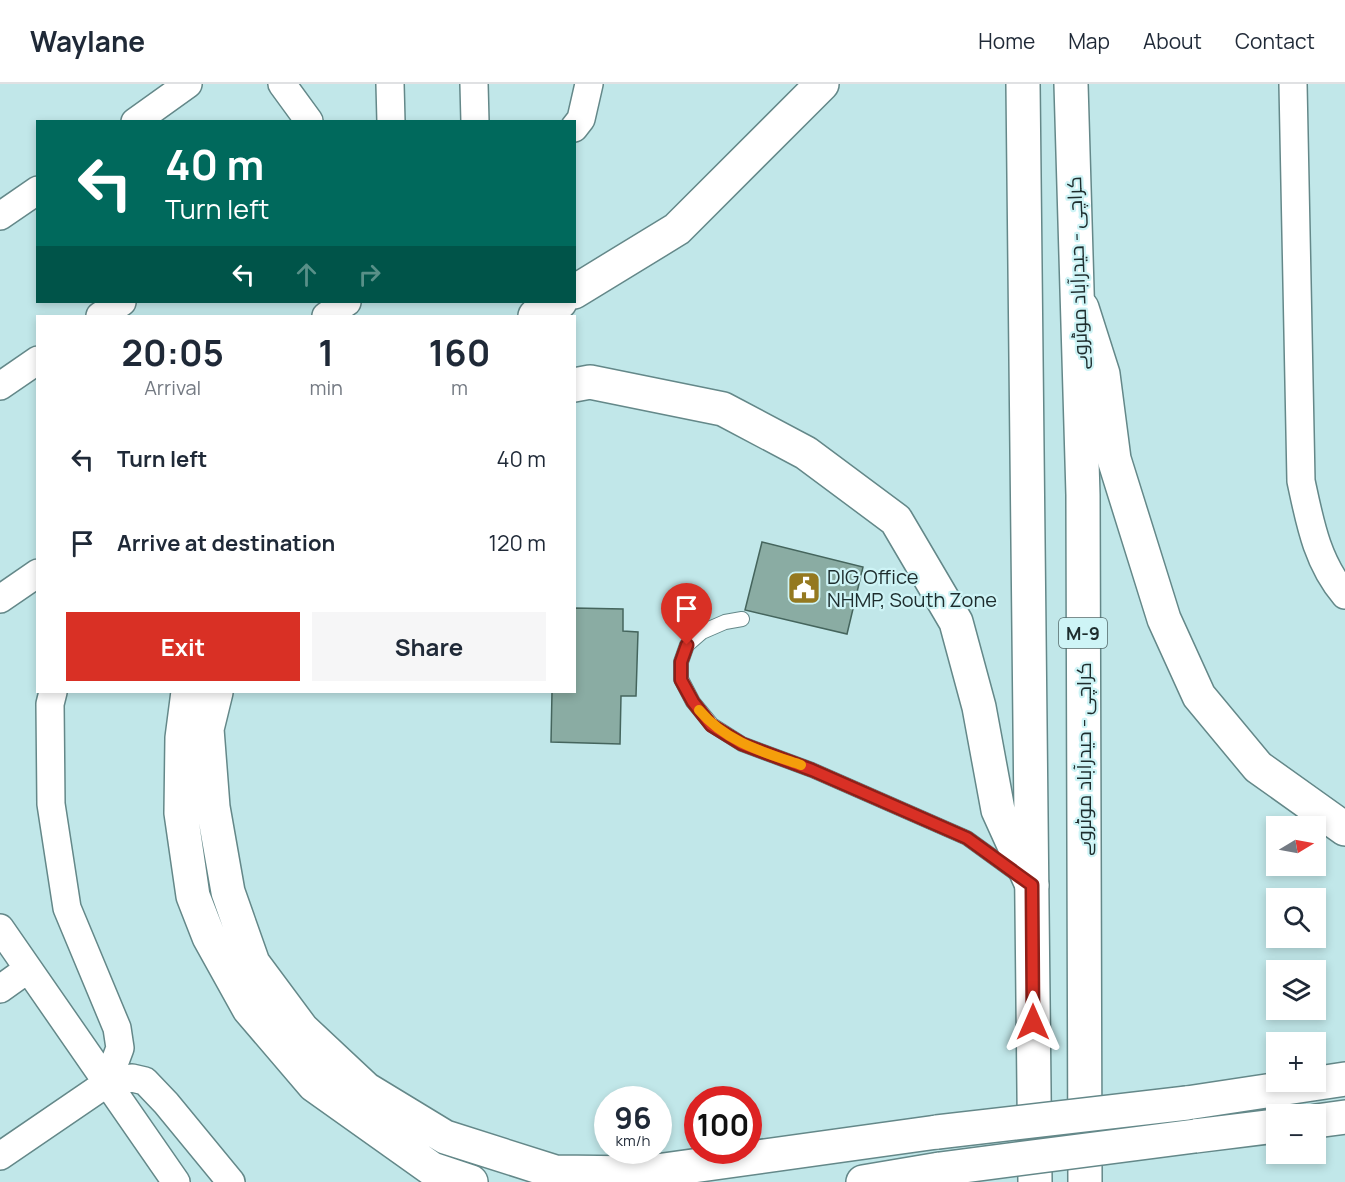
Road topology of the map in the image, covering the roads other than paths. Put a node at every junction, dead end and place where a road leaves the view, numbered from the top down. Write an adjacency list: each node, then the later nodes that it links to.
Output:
1 (188, 84): 11 (street)
2 (282, 84): 12 (street)
3 (308, 84): 13 (street)
4 (390, 84): 14 (street)
5 (474, 84): 15 (street)
6 (589, 84): 16 (street)
7 (822, 84): 19 (highway)
8 (1023, 84): 38 (highway)
9 (1071, 84): 20 (highway, کراچی - حیدرآباد موٹروے / M-9)
10 (1293, 84): 31 (street)
11 (138, 120)
12 (308, 120)
13 (309, 120)
14 (391, 120)
15 (475, 120)
16 (576, 125)
17 (36, 191): 18 (street)
18 (0, 216)
19 (576, 291)
20 (1078, 294): 37 (highway); 53 (highway, کراچی - حیدرآباد موٹروے / M-9)
21 (120, 303): 24 (street)
22 (346, 303): 25 (street)
23 (558, 303): 26 (highway)
24 (102, 315)
25 (328, 315)
26 (538, 315)
27 (36, 361): 29 (street)
28 (576, 385): 38 (highway)
29 (0, 386)
30 (36, 574): 32 (street)
31 (1345, 595)
32 (0, 599)
33 (742, 619): 38 (lane)
34 (53, 693): 43 (street)
35 (188, 693): 50 (highway)
36 (216, 693): 42 (highway, bridge)
37 (1345, 829)
38 (1032, 885): 52 (highway)
39 (0, 927): 40 (street)
40 (28, 969): 41 (street); 43 (street)
41 (0, 988)
42 (1345, 1079)
43 (107, 1083): 47 (street); 48 (street); 49 (street)
44 (1345, 1117): 45 (highway)
45 (1326, 1120)
46 (1266, 1127): 51 (highway, bridge)
47 (0, 1156)
48 (176, 1182)
49 (231, 1182)
50 (471, 1182)
51 (863, 1182)
52 (1035, 1182)
53 (1085, 1182)

